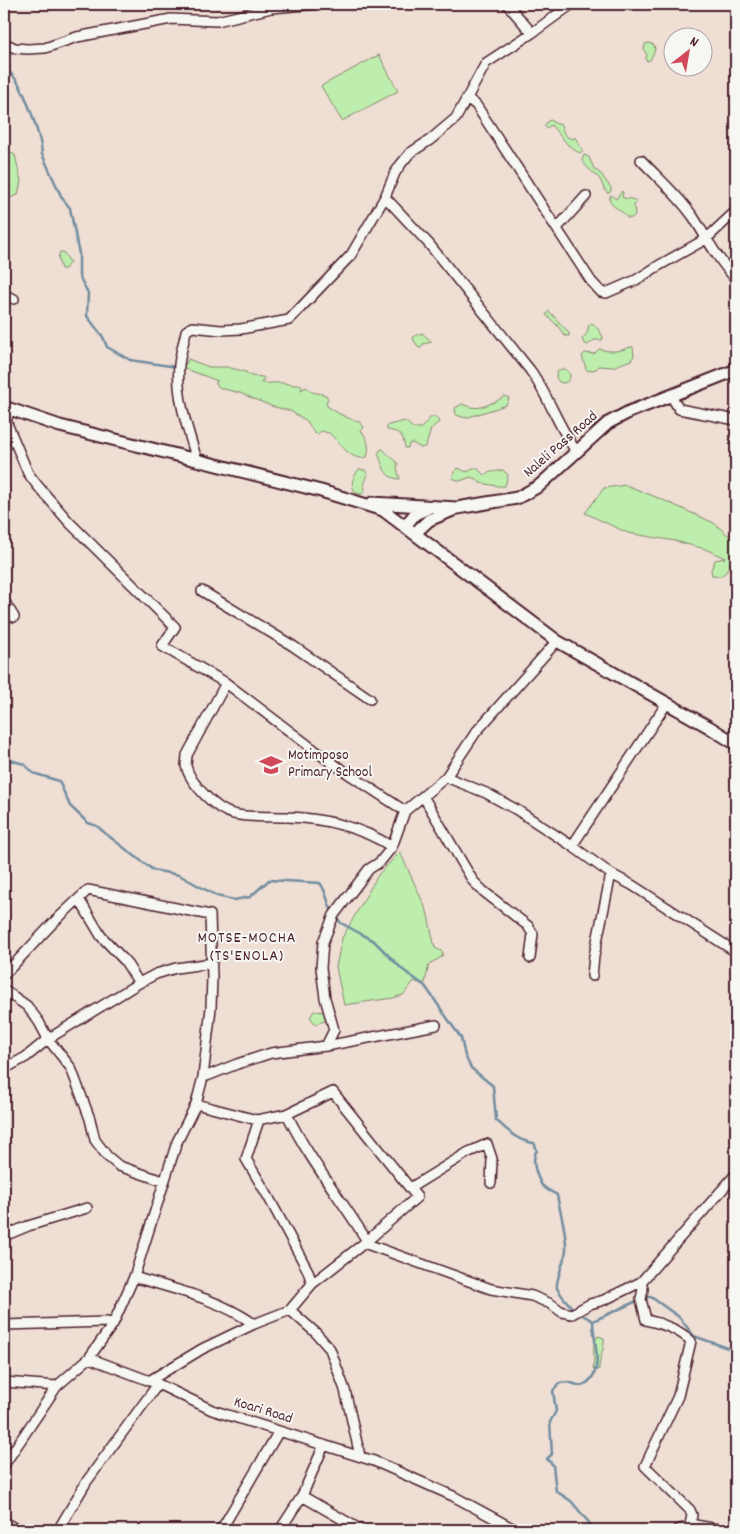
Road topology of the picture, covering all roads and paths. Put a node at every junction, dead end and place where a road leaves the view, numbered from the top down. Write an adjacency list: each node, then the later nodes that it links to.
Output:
1 (317, 4): 4 (street)
2 (507, 4): 5 (street)
3 (572, 4): 5 (street)
4 (270, 6): 6 (street)
5 (532, 33): 7 (street)
6 (4, 43)
7 (467, 98): 10 (street); 12 (street)
8 (641, 160): 13 (street)
9 (586, 196): 12 (street)
10 (385, 197): 21 (street); 22 (street)
11 (736, 211): 13 (street)
12 (557, 228): 13 (street)
13 (706, 239): 14 (street)
14 (736, 279)
15 (4, 295): 16 (street)
16 (14, 299)
17 (736, 370): 18 (main road, Naleli Pass Road)
18 (671, 396): 20 (street); 21 (main road, Naleli Pass Road)
19 (7, 408): 22 (main road); 32 (street)
20 (736, 420)
21 (576, 451): 25 (main road, Naleli Pass Road)
22 (197, 460): 23 (main road)
23 (364, 503): 24 (main road); 26 (main road)
24 (433, 508): 25 (main road); 26 (main road)
25 (456, 508): 27 (main road)
26 (405, 526): 27 (main road)
27 (415, 533): 31 (main road)
28 (202, 591): 33 (street)
29 (4, 601): 30 (street)
30 (14, 617)
31 (557, 641): 34 (main road); 36 (street)
32 (226, 683): 38 (street); 40 (street)
33 (370, 700)
34 (667, 703): 35 (main road); 39 (street)
35 (735, 735)
36 (446, 777): 37 (street); 39 (street)
37 (423, 796): 38 (street); 44 (street)
38 (405, 810): 40 (street)
39 (572, 846): 41 (street)
40 (392, 847): 52 (street)
41 (611, 874): 43 (street); 47 (street)
42 (79, 899): 45 (street); 46 (street); 48 (street)
43 (736, 952)
44 (530, 958)
45 (212, 963): 48 (street); 54 (street)
46 (4, 975)
47 (592, 976)
48 (139, 983): 51 (street)
49 (4, 990): 51 (street)
50 (436, 1025): 52 (street)
51 (48, 1038): 53 (street); 59 (street)
52 (326, 1046): 54 (street)
53 (4, 1069)
54 (203, 1077): 55 (street)
55 (196, 1104): 57 (street); 59 (street)
56 (287, 1114): 57 (street); 61 (street); 64 (street)
57 (257, 1120): 67 (street)
58 (736, 1174): 66 (street)
59 (163, 1181): 65 (street)
60 (491, 1183): 61 (street)
61 (410, 1188): 64 (street)
62 (87, 1208): 63 (street)
63 (4, 1236)
64 (366, 1242): 66 (street); 67 (street)
65 (134, 1277): 69 (street); 70 (street)
66 (641, 1282): 83 (street)
67 (312, 1284): 68 (street)
68 (290, 1310): 70 (street); 79 (street)
69 (113, 1324): 71 (street); 72 (street)
70 (254, 1324): 73 (street)
71 (4, 1325)
72 (89, 1358): 73 (street, Koari Road); 76 (street)
73 (149, 1381): 75 (street, Koari Road)
74 (4, 1382): 76 (street)
75 (158, 1384): 77 (street, Koari Road); 85 (street)
76 (57, 1386): 80 (street)
77 (280, 1431): 78 (street, Koari Road); 86 (street)
78 (324, 1444): 79 (street, Koari Road); 81 (street)
79 (360, 1456): 89 (street, Koari Road)
80 (4, 1465)
81 (302, 1496): 87 (street); 88 (street)
82 (4, 1522): 84 (street)
83 (690, 1525): 90 (street); 91 (street)
84 (18, 1530)
85 (58, 1530)
86 (221, 1530)
87 (280, 1530)
88 (360, 1530)
89 (516, 1530)
90 (677, 1530)
91 (723, 1530)

